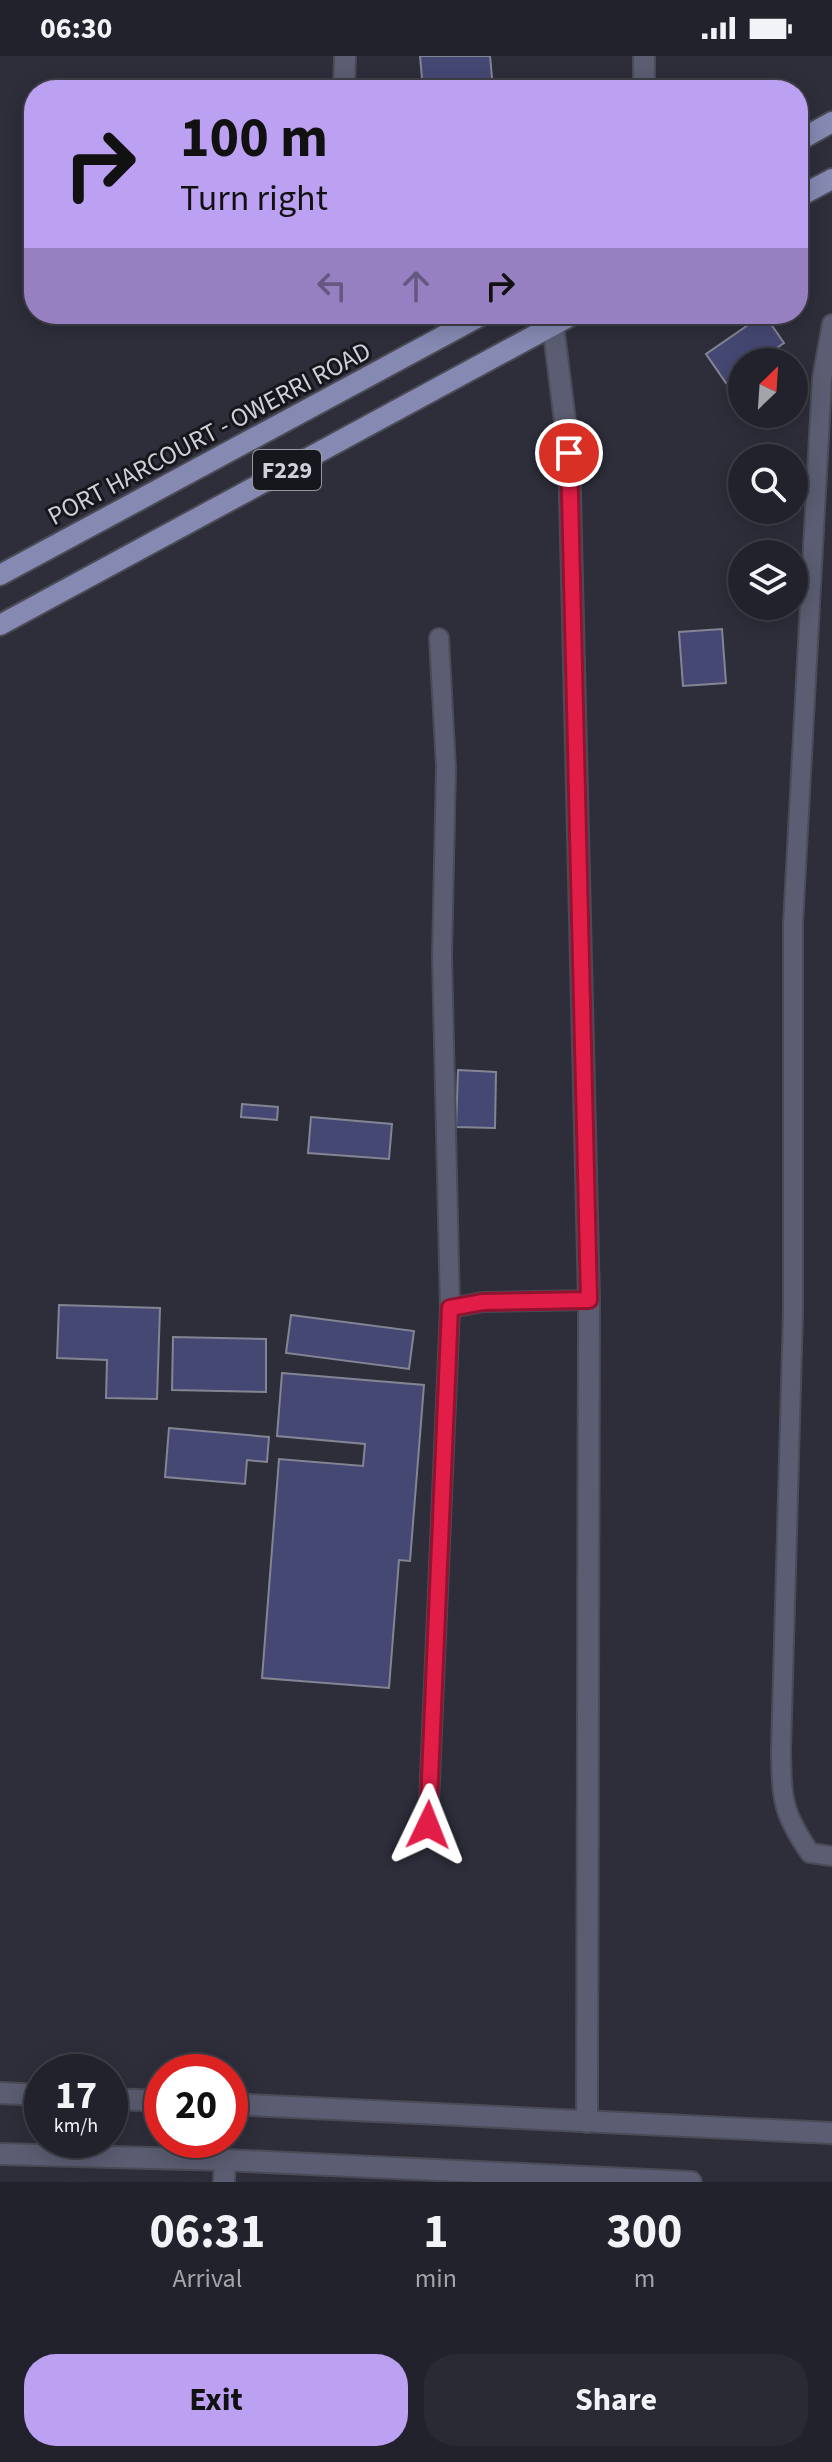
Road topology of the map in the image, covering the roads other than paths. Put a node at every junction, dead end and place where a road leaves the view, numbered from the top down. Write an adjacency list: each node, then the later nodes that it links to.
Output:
1 (345, 56): 3 (street)
2 (644, 56): 4 (street)
3 (344, 80)
4 (644, 80)
5 (832, 122): 6 (main road)
6 (808, 135)
7 (832, 179): 8 (main road)
8 (808, 192)
9 (465, 324): 12 (main road, PORT HARCOURT - OWERRI ROAD / F229)
10 (832, 324): 18 (lane)
11 (553, 325): 13 (main road, F229); 15 (street)
12 (0, 575)
13 (0, 625)
14 (439, 638): 16 (lane)
15 (589, 1300): 16 (lane); 22 (street)
16 (450, 1308): 17 (lane)
17 (428, 1825)
18 (832, 1856)
19 (0, 2093): 20 (street)
20 (24, 2094)
21 (248, 2105): 22 (street)
22 (587, 2122): 23 (street)
23 (832, 2133)
24 (0, 2154): 25 (street)
25 (225, 2160): 26 (street); 27 (street)
26 (224, 2182)
27 (691, 2182)

